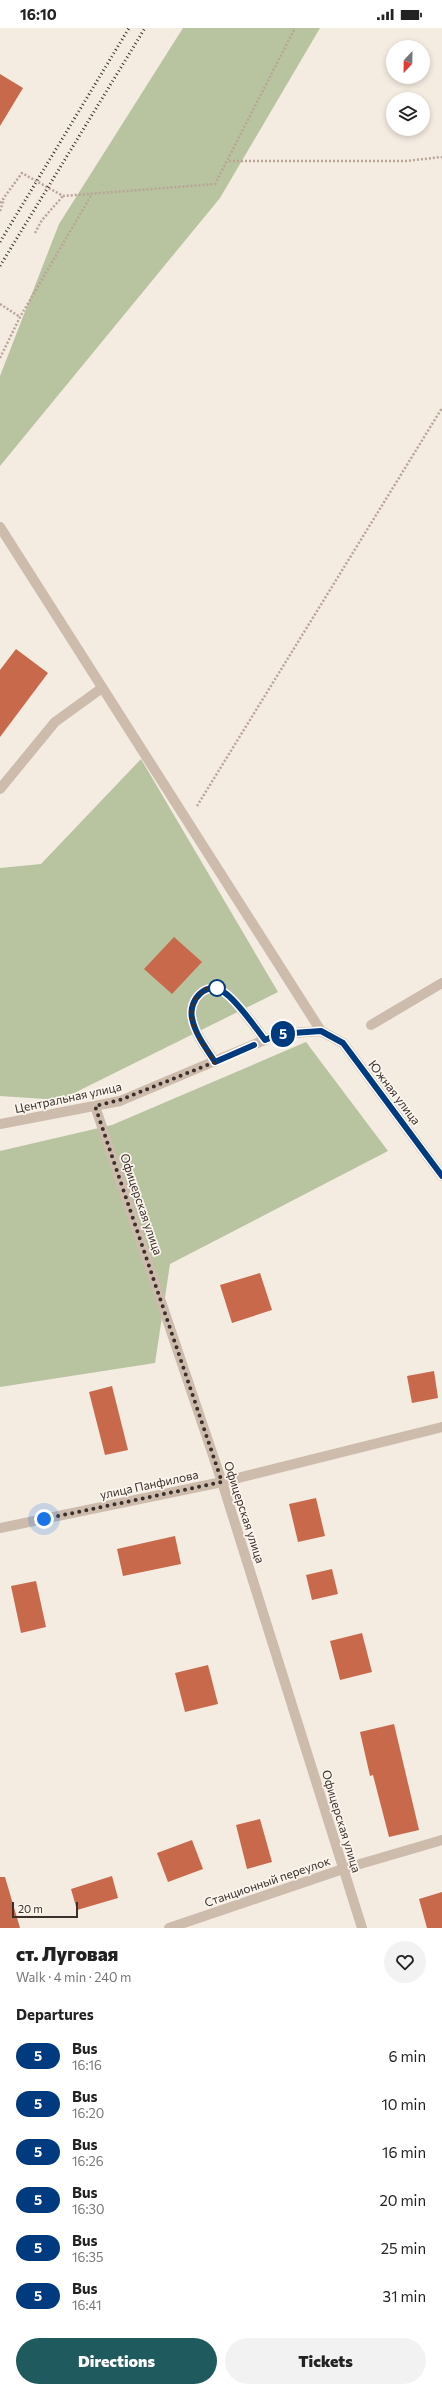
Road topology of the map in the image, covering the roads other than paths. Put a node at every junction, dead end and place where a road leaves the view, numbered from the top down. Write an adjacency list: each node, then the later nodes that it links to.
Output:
1 (0, 527): 2 (street)
2 (102, 688): 3 (street); 6 (street)
3 (0, 789)
4 (442, 983): 5 (street)
5 (371, 1025)
6 (321, 1031): 7 (street, Центральная улица); 11 (street, Южная улица)
7 (265, 1040): 8 (street, Центральная улица); 8 (street)
8 (215, 1062): 9 (street, Центральная улица)
9 (95, 1106): 10 (street, Центральная улица); 13 (street, Офицерская улица)
10 (0, 1124)
11 (442, 1176)
12 (442, 1427): 13 (street, улица Панфилова)
13 (222, 1482): 14 (street, улица Панфилова); 16 (street, Офицерская улица)
14 (0, 1528)
15 (442, 1840): 16 (street, Станционный переулок)
16 (343, 1869): 17 (street, Станционный переулок); 18 (street, Офицерская улица)
17 (169, 1928)
18 (362, 1928)

